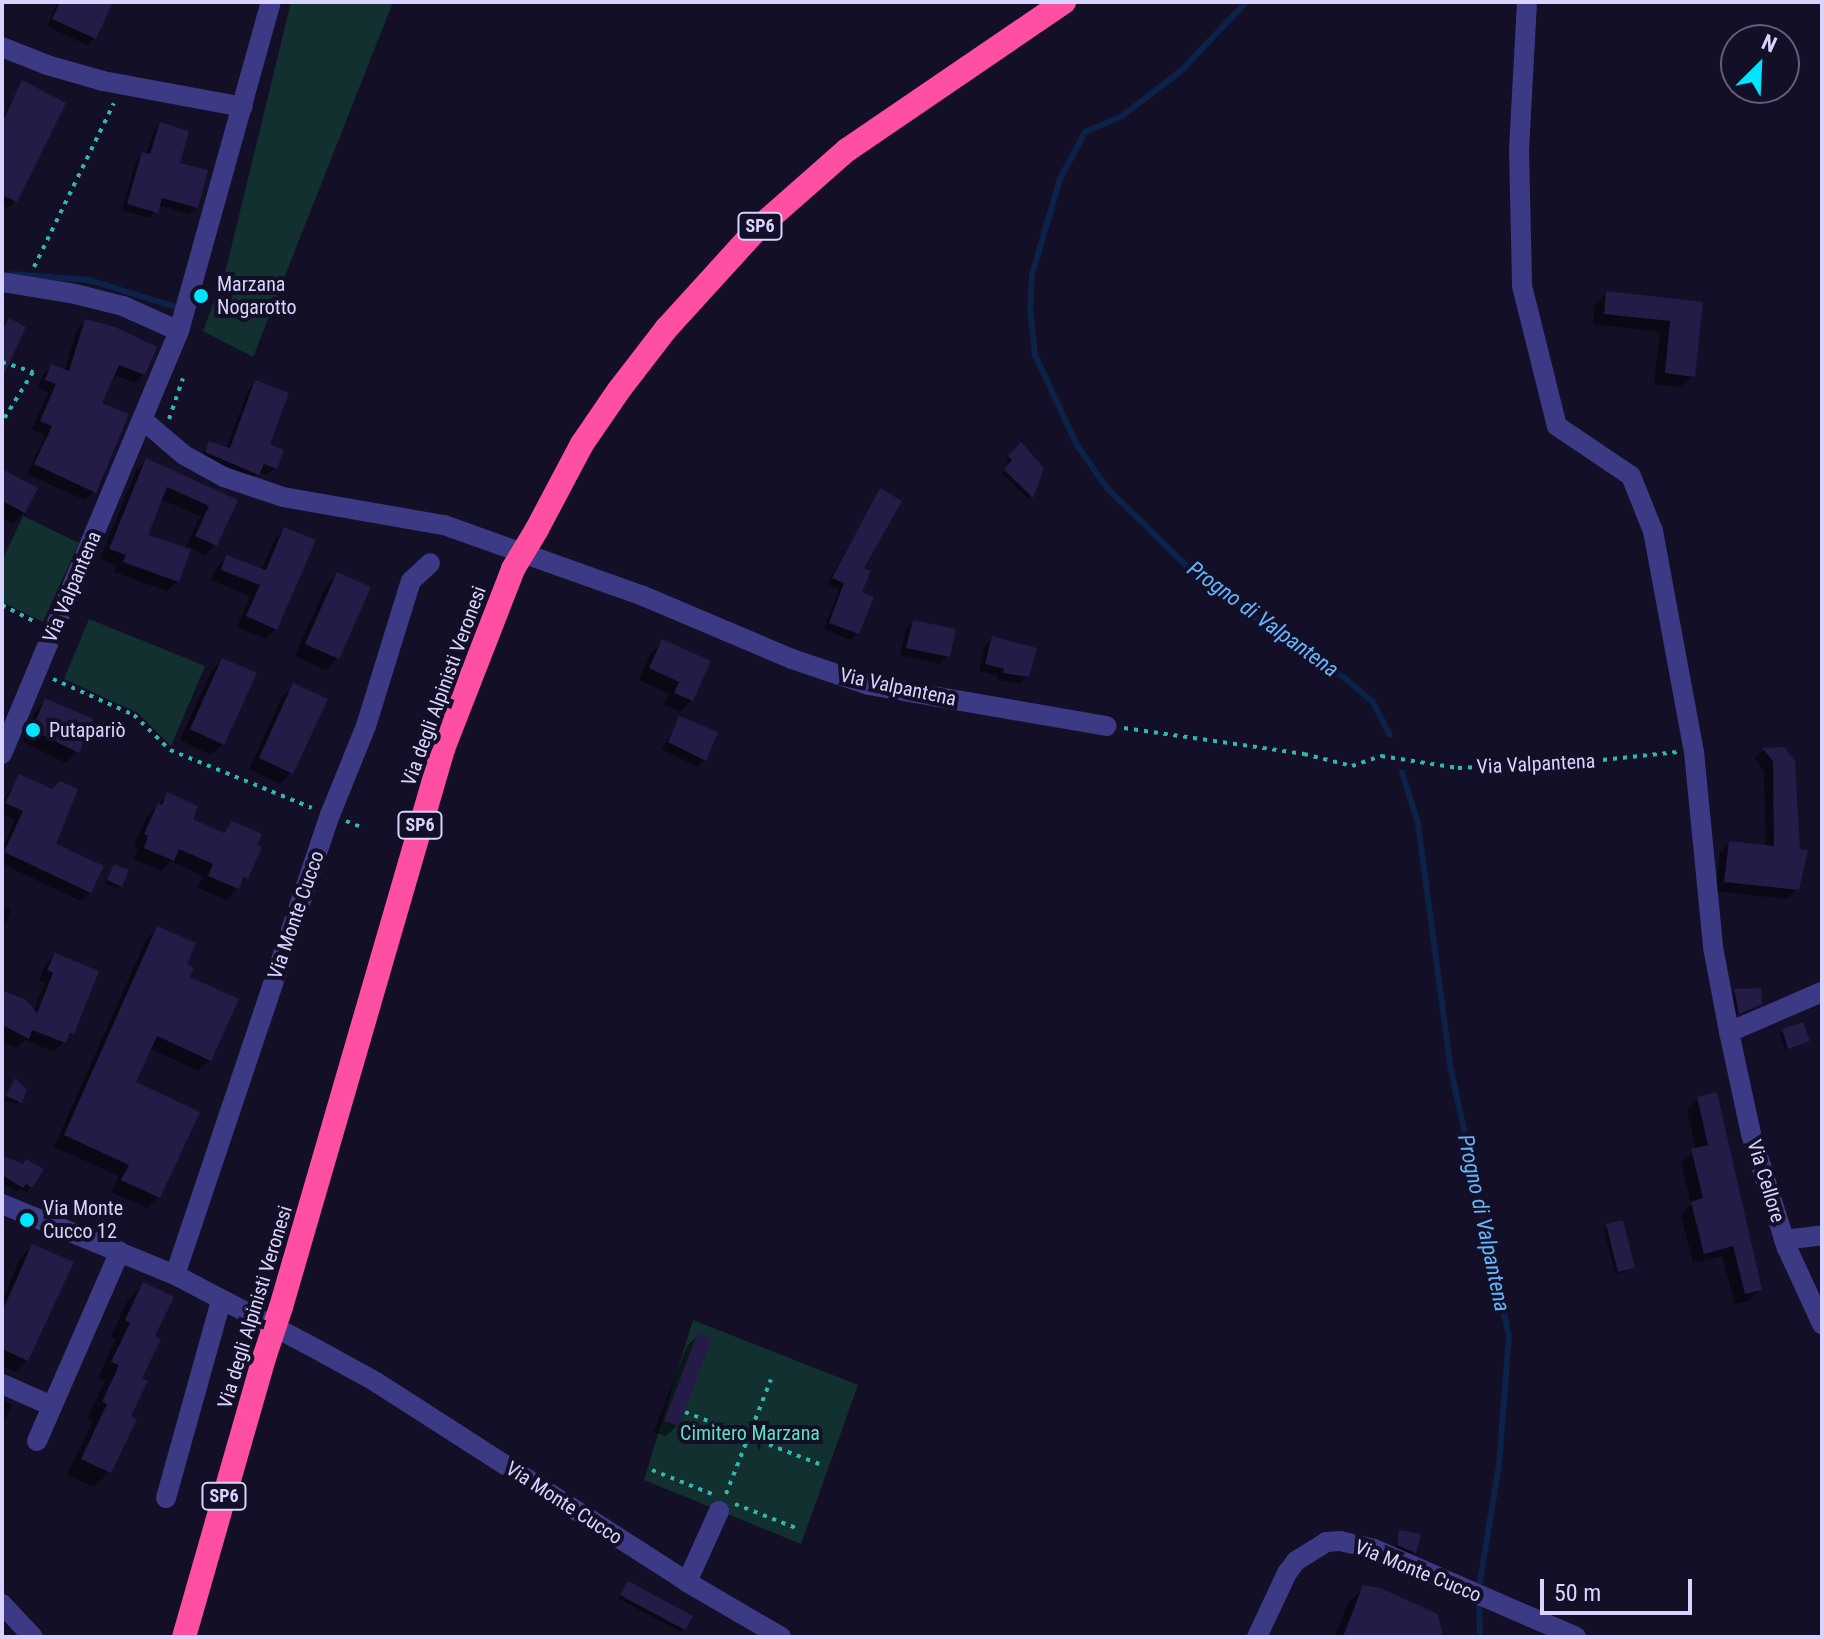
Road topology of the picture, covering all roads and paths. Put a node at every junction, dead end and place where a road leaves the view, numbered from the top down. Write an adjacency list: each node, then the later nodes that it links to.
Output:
1 (271, 2): 6 (street, Via Valpantena)
2 (1064, 2): 43 (highway, Via degli Alpinisti Veronesi / SP6, bridge)
3 (1527, 2): 18 (street, Via Cellore)
4 (2, 47): 5 (street)
5 (115, 84): 6 (street); 7 (path)
6 (243, 107): 9 (street, Via Valpantena)
7 (28, 271)
8 (2, 282): 9 (street)
9 (179, 331): 11 (street, Via Valpantena)
10 (2, 362): 12 (path)
11 (144, 421): 15 (street, Via Valpantena); 17 (street, Via Valpantena)
12 (2, 422)
13 (430, 563): 20 (street, Via Monte Cucco)
14 (2, 605): 15 (path)
15 (54, 631): 16 (street, Via Valpantena)
16 (37, 672): 19 (street, Via Valpantena); 20 (path)
17 (1106, 726): 18 (path, Via Valpantena)
18 (1694, 752): 23 (street, Via Cellore)
19 (2, 754)
20 (330, 815): 21 (path); 28 (street, Via Monte Cucco)
21 (361, 827)
22 (1822, 992): 23 (street)
23 (1729, 1032): 26 (street, Via Cellore)
24 (3, 1206): 27 (street, Via Monte Cucco)
25 (1822, 1235): 26 (street)
26 (1784, 1240): 30 (street, Via Cellore)
27 (120, 1251): 28 (street, Via Monte Cucco); 33 (street)
28 (175, 1275): 29 (street, Via Monte Cucco)
29 (221, 1301): 38 (street); 40 (street, Via Monte Cucco)
30 (1822, 1324)
31 (771, 1379): 35 (path)
32 (2, 1384): 33 (street)
33 (52, 1406): 36 (street)
34 (685, 1412): 35 (path)
35 (748, 1437): 37 (path); 39 (path)
36 (37, 1441)
37 (824, 1466)
38 (166, 1498)
39 (719, 1511): 40 (street)
40 (687, 1582): 44 (street, Via Monte Cucco)
41 (2, 1604): 42 (street)
42 (33, 1637)
43 (184, 1637)
44 (781, 1637)
45 (1257, 1637): 46 (street, Via Monte Cucco)
46 (1576, 1637)

